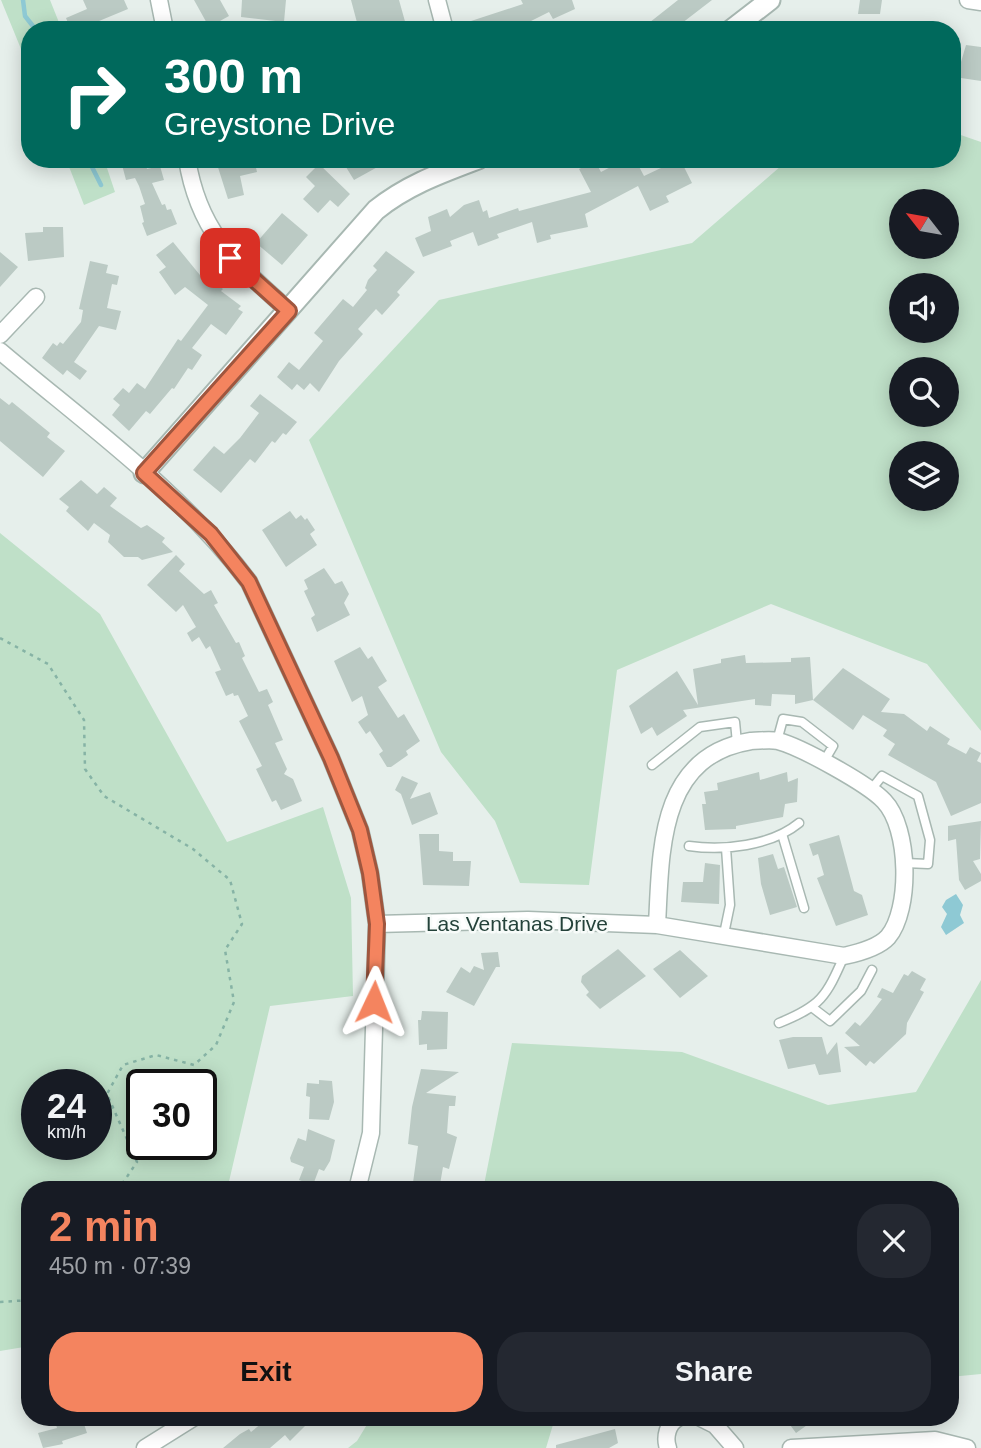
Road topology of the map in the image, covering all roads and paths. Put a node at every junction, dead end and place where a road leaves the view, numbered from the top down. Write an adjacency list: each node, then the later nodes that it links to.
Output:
1 (159, 0): 6 (street)
2 (437, 0): 7 (street)
3 (770, 0): 8 (street)
4 (968, 0): 5 (street)
5 (981, 2)
6 (163, 21)
7 (443, 21)
8 (743, 21)
9 (189, 168): 12 (street)
10 (454, 168): 12 (street)
11 (36, 297): 13 (street)
12 (289, 311): 15 (street)
13 (0, 335)
14 (0, 351): 15 (street)
15 (144, 473): 28 (street)
16 (0, 638): 35 (path)
17 (777, 741): 18 (street); 19 (street); 19 (lane)
18 (737, 743): 20 (lane); 29 (street)
19 (823, 763): 21 (street)
20 (652, 765)
21 (870, 791): 26 (street); 26 (lane)
22 (799, 823): 23 (lane)
23 (782, 834): 25 (lane); 27 (lane)
24 (689, 846): 25 (lane)
25 (726, 848): 30 (lane)
26 (905, 863): 31 (street)
27 (804, 908)
28 (377, 924): 29 (street, Las Ventanas Drive); 36 (street)
29 (657, 925): 30 (street, Las Ventanas Drive)
30 (724, 934): 31 (street, Las Ventanas Drive)
31 (844, 957): 33 (lane)
32 (872, 971): 33 (lane)
33 (813, 1008): 34 (lane)
34 (779, 1023)
35 (124, 1181)
36 (359, 1181)
37 (21, 1301): 38 (path)
38 (0, 1302)
39 (179, 1426): 42 (street)
40 (671, 1426): 43 (street)
41 (717, 1426): 44 (street)
42 (145, 1448)
43 (668, 1448)
44 (735, 1448)
45 (791, 1448): 46 (street)
46 (967, 1448)

